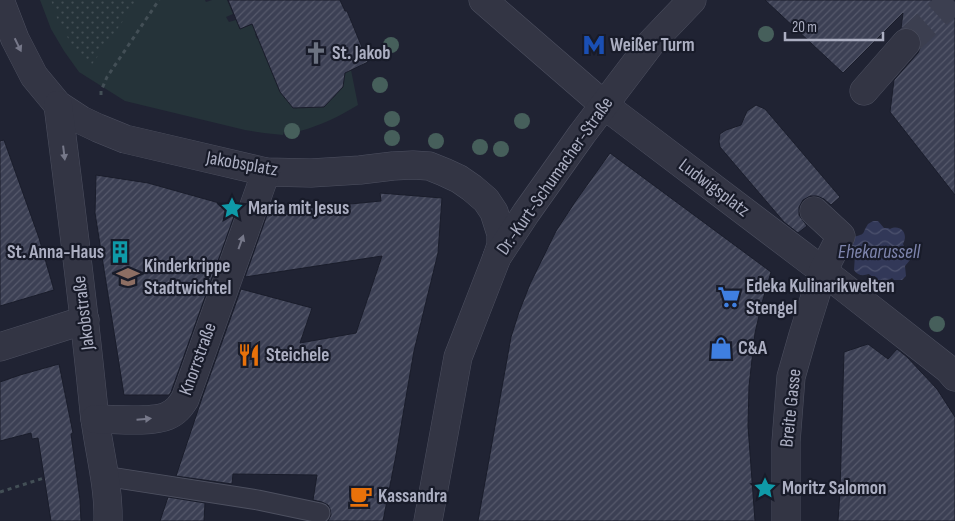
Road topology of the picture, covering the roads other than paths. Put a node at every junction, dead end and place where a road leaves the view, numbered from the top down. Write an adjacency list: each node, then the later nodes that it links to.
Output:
1 (0, 0): 6 (street, Jakobsplatz, one-way to 6)
2 (483, 0): 7 (street)
3 (692, 0): 7 (street, Dr.-Kurt-Schumacher-Straße)
4 (906, 43): 5 (street)
5 (864, 91)
6 (58, 104): 8 (street, Jakobsplatz); 12 (street, Jakobstraße, one-way to 12)
7 (604, 105): 10 (street, Dr.-Kurt-Schumacher-Straße); 11 (street, Ludwigsplatz)
8 (266, 172): 10 (street, Jakobsplatz); 15 (street, Knorrstraße, one-way to 8)
9 (814, 211): 11 (street)
10 (497, 257): 19 (street, Dr.-Kurt-Schumacher-Straße)
11 (823, 271): 14 (street, Ludwigsplatz); 20 (street, Breite Gasse)
12 (85, 320): 13 (street); 15 (street, Jakobstraße)
13 (0, 347)
14 (955, 377)
15 (95, 419): 16 (street, Jakobstraße)
16 (104, 476): 17 (lane); 18 (street, Jakobstraße)
17 (320, 513)
18 (108, 521)
19 (428, 521)
20 (786, 521)

